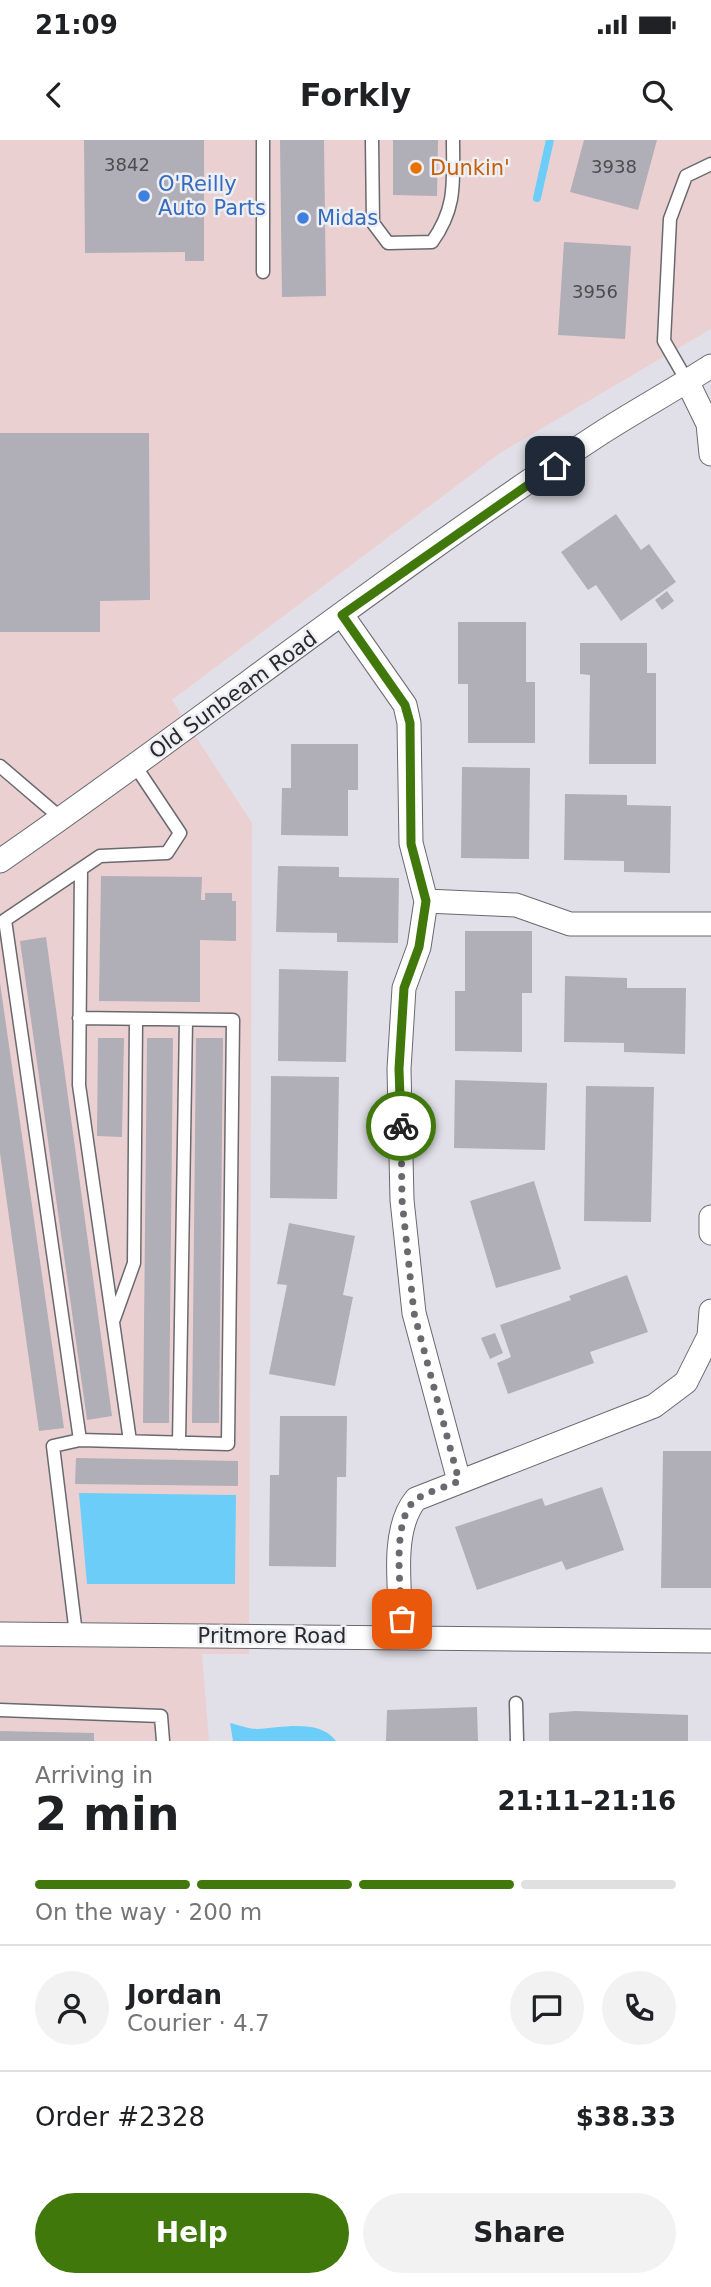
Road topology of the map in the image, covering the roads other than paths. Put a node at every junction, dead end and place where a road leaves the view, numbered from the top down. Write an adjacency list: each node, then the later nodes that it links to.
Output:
1 (263, 140): 5 (lane)
2 (372, 140): 3 (lane)
3 (453, 140)
4 (711, 164): 7 (lane)
5 (263, 272)
6 (711, 366): 7 (street, Old Sunbeam Road)
7 (687, 382): 8 (street); 9 (street, Old Sunbeam Road)
8 (711, 454)
9 (342, 615): 11 (street, Old Sunbeam Road); 15 (street)
10 (0, 766): 12 (lane)
11 (136, 767): 12 (street, Old Sunbeam Road); 14 (lane)
12 (62, 819): 13 (street, Old Sunbeam Road)
13 (0, 861)
14 (80, 869): 17 (lane); 24 (lane)
15 (426, 901): 16 (street); 27 (street)
16 (711, 924)
17 (79, 1018): 18 (lane); 23 (lane)
18 (136, 1019): 19 (lane); 23 (lane)
19 (186, 1020): 26 (lane); 26 (lane)
20 (711, 1217): 21 (street)
21 (711, 1233)
22 (711, 1311): 27 (street)
23 (113, 1321): 25 (lane)
24 (80, 1440): 25 (lane); 29 (lane)
25 (130, 1441): 26 (lane)
26 (179, 1443)
27 (459, 1481): 30 (street)
28 (0, 1633): 29 (street, Pritmore Road)
29 (76, 1634): 30 (street, Pritmore Road)
30 (402, 1637): 31 (street, Pritmore Road)
31 (711, 1641)
32 (516, 1703): 35 (lane)
33 (0, 1710): 34 (lane)
34 (163, 1741)
35 (517, 1741)

